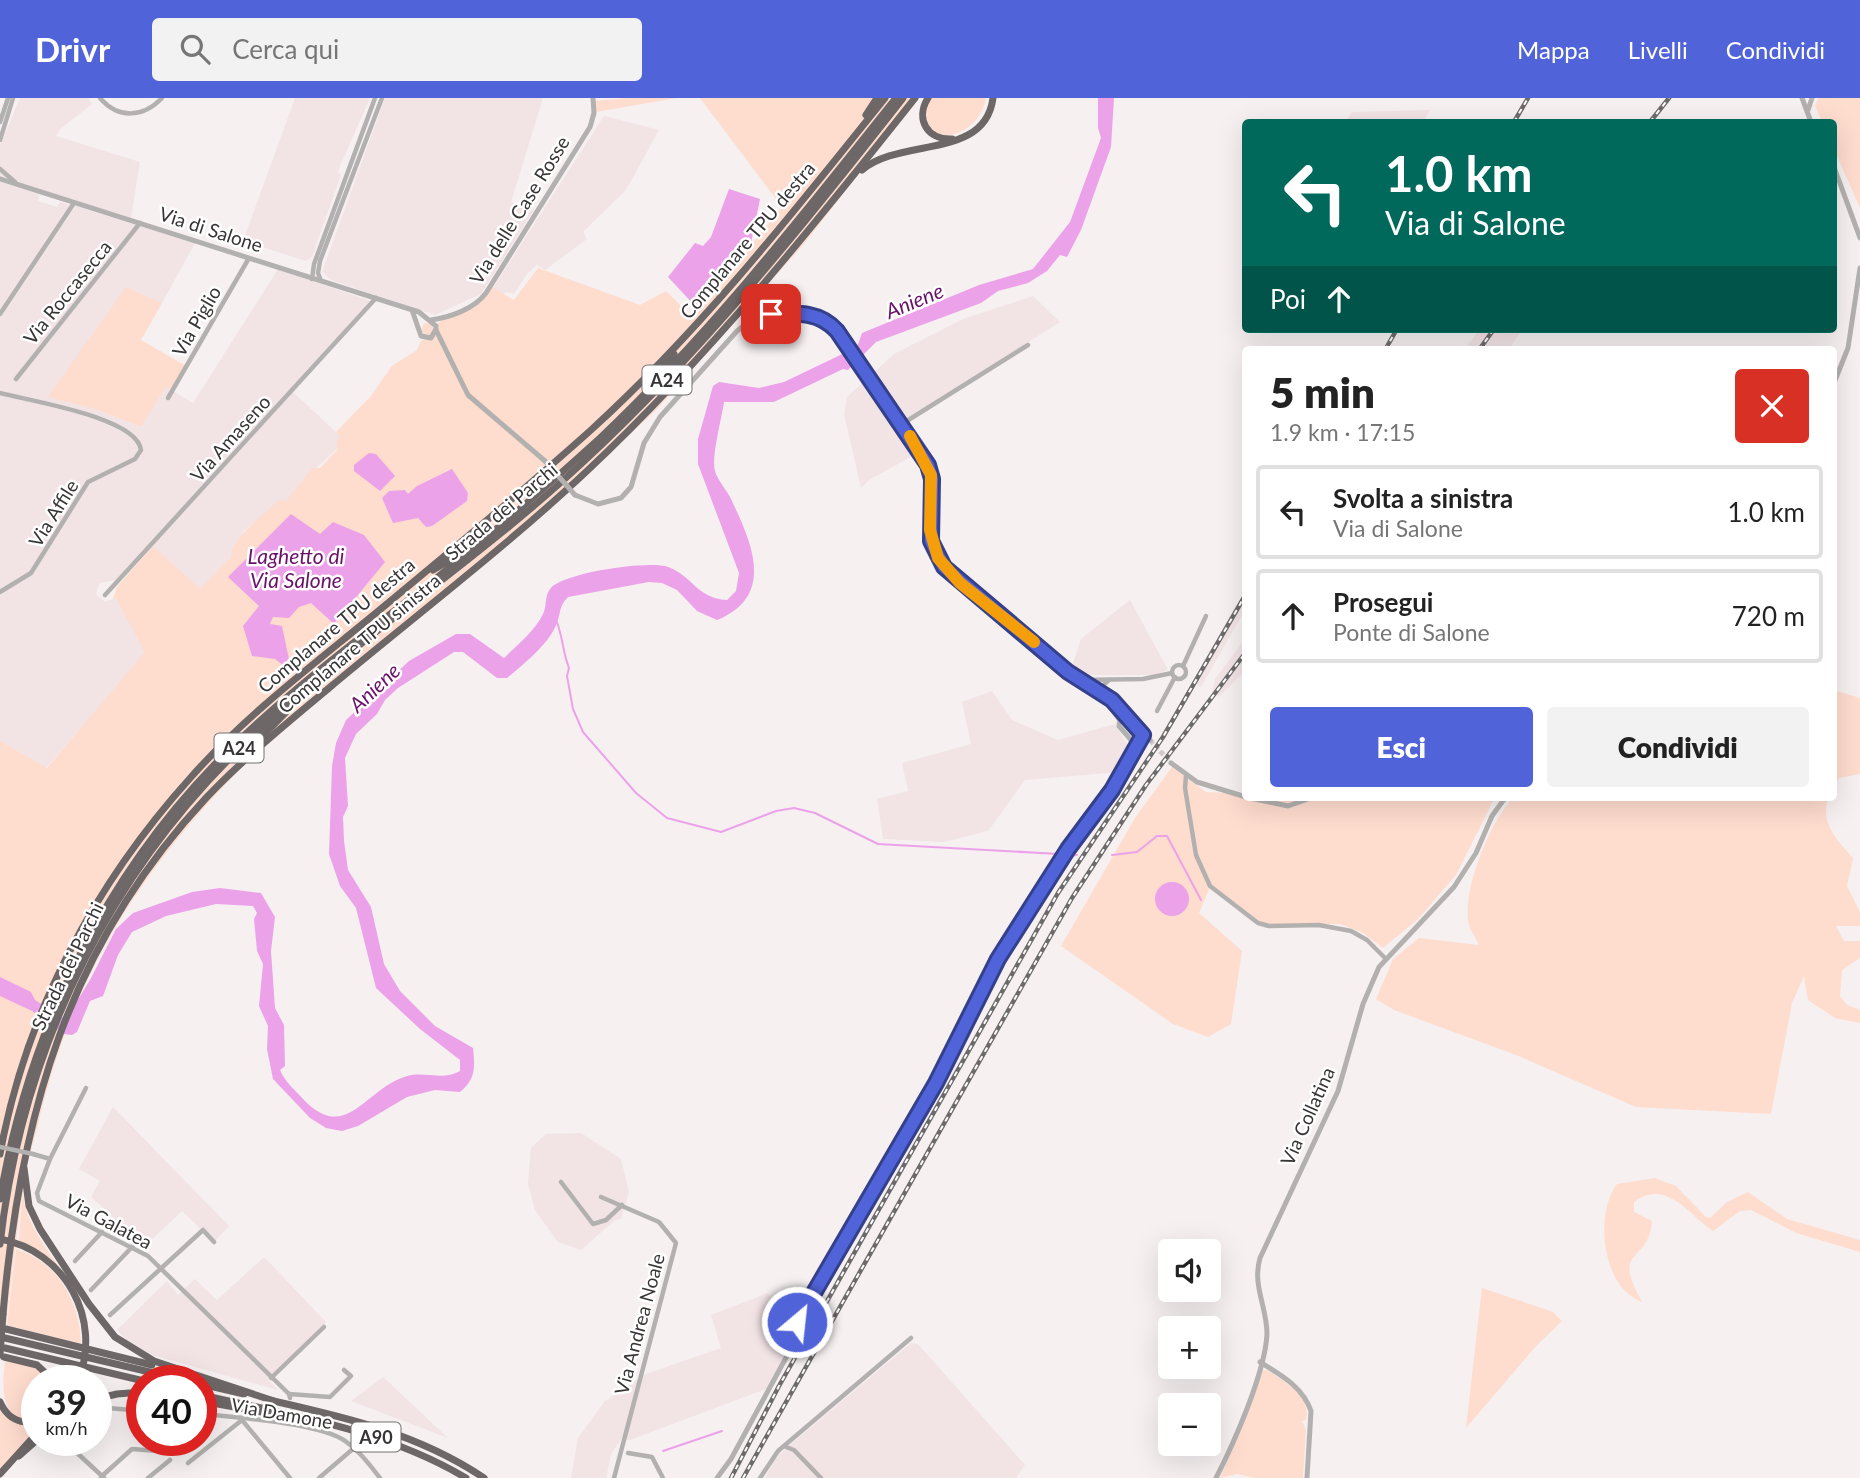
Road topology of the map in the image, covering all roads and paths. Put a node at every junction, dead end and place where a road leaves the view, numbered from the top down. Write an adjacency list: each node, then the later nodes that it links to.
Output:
1 (8, 98): 19 (street)
2 (13, 98): 21 (street)
3 (100, 98): 4 (street)
4 (162, 98)
5 (375, 98): 33 (street)
6 (382, 98): 37 (street)
7 (593, 98): 42 (street, Via delle Case Rosse)
8 (877, 98): 22 (highway)
9 (885, 98): 22 (highway, Complanare TPU destra)
10 (896, 98): 51 (highway, Strada dei Parchi / A24)
11 (904, 98): 58 (highway, Strada dei Parchi / A24)
12 (915, 98): 27 (highway, Complanare TPU sinistra)
13 (928, 98): 20 (highway)
14 (991, 98): 20 (highway)
15 (1802, 98): 17 (street)
16 (1812, 98): 18 (street)
17 (1809, 119)
18 (1810, 119)
19 (0, 122)
20 (959, 139): 27 (highway)
21 (0, 140)
22 (839, 154): 38 (highway, Complanare TPU destra)
23 (0, 169): 26 (street)
24 (1837, 174): 30 (street)
25 (0, 179): 26 (street, Via di Salone)
26 (22, 186): 28 (street, Via di Salone)
27 (836, 198): 74 (highway, Complanare TPU sinistra)
28 (74, 203): 29 (street, Via di Salone); 41 (street)
29 (140, 223): 32 (street, Via di Salone); 48 (street, Via Roccasecca)
30 (1858, 227): 31 (street)
31 (1860, 238)
32 (249, 258): 35 (street, Via di Salone); 50 (street, Via Piglio)
33 (314, 264): 35 (street); 36 (street)
34 (1859, 272): 47 (street)
35 (301, 275): 36 (street, Via di Salone)
36 (312, 279): 37 (street, Via di Salone)
37 (322, 282): 39 (street, Via di Salone)
38 (723, 297): 51 (highway); 55 (highway, Complanare TPU destra)
39 (376, 299): 40 (street, Via di Salone); 56 (street, Via Amaseno)
40 (412, 310): 42 (street, Via di Salone); 43 (street)
41 (0, 314)
42 (433, 324): 43 (street); 44 (street); 46 (street)
43 (418, 325): 44 (street)
44 (427, 338): 46 (street)
45 (1028, 345): 52 (street)
46 (445, 346): 52 (street, bridge)
47 (1837, 376)
48 (16, 379)
49 (0, 393): 54 (street, Via Affile)
50 (168, 398)
51 (623, 415): 53 (highway, Strada dei Parchi / A24)
52 (902, 424): 61 (street)
53 (516, 513): 55 (highway); 78 (highway, Strada dei Parchi / A24)
54 (0, 592)
55 (401, 592): 82 (highway, Complanare TPU destra)
56 (105, 595)
57 (1206, 616): 59 (street)
58 (390, 621): 74 (highway); 78 (highway, Strada dei Parchi / A24)
59 (1183, 666): 60 (street); 60 (street)
60 (1173, 675): 62 (street); 64 (street)
61 (1078, 679): 62 (street); 63 (street)
62 (1110, 680): 63 (street); 63 (street)
63 (1098, 692): 65 (street); 66 (street)
64 (1157, 711)
65 (1129, 718): 66 (street); 67 (street)
66 (1119, 719): 68 (street)
67 (1141, 739): 68 (street); 69 (street); 70 (street)
68 (1130, 740): 70 (street)
69 (1150, 740)
70 (1132, 756): 144 (street)
71 (1171, 762): 72 (street)
72 (1186, 776): 73 (street); 79 (street)
73 (1242, 795)
74 (207, 797): 80 (highway, Complanare TPU sinistra)
75 (1266, 801): 76 (street)
76 (1302, 801)
77 (1503, 801): 79 (street, Via Collatina)
78 (113, 901): 80 (highway, Strada dei Parchi / A24)
79 (1385, 958): 106 (street, Via Collatina)
80 (48, 1041): 86 (highway, Complanare TPU sinistra); 90 (highway, Strada dei Parchi / A24); 95 (highway, Strada dei Parchi / A24)
81 (86, 1088): 87 (street)
82 (5, 1125): 83 (highway); 85 (highway, Complanare TPU destra)
83 (0, 1139)
84 (0, 1147): 87 (street, bridge)
85 (0, 1154)
86 (23, 1156): 105 (highway, Complanare TPU sinistra, bridge); 110 (highway)
87 (50, 1159): 92 (street, Via Galatea)
88 (561, 1182): 91 (street)
89 (601, 1197): 91 (street, Via Andrea Noale)
90 (0, 1199)
91 (622, 1205): 142 (street, Via Andrea Noale)
92 (102, 1232): 96 (street, Via Galatea); 97 (street)
93 (0, 1238): 108 (highway, bridge)
94 (214, 1242): 98 (street)
95 (0, 1244)
96 (134, 1246): 98 (street, Via Galatea); 99 (street)
97 (75, 1261)
98 (161, 1267): 100 (street); 114 (street, Via Galatea)
99 (90, 1290)
100 (110, 1315)
101 (324, 1327): 114 (street)
102 (6, 1329): 109 (highway)
103 (5, 1338): 111 (highway)
104 (911, 1338): 125 (street)
105 (3, 1353): 107 (highway); 113 (highway)
106 (1260, 1362): 147 (street, Via Collatina); 148 (street)
107 (37, 1365)
108 (84, 1365)
109 (159, 1365)
110 (165, 1365)
111 (126, 1366)
112 (344, 1370): 114 (street, Via Galatea)
113 (126, 1377)
114 (271, 1378)
115 (217, 1382): 118 (highway)
116 (217, 1388): 118 (highway, A90)
117 (217, 1398): 121 (highway, A90)
118 (274, 1401): 141 (highway, A90)
119 (0, 1402): 124 (highway)
120 (217, 1404): 121 (highway)
121 (280, 1412): 140 (highway, A90)
122 (217, 1416): 123 (street, Via Damone)
123 (242, 1420): 126 (street, Via Damone); 133 (street); 137 (street)
124 (21, 1421)
125 (785, 1447): 145 (street); 146 (street)
126 (354, 1448): 138 (street); 139 (street)
127 (21, 1452): 134 (highway)
128 (628, 1453): 143 (street)
129 (21, 1454): 134 (highway)
130 (126, 1455): 135 (street)
131 (82, 1456): 135 (street)
132 (170, 1460): 136 (street)
133 (188, 1463)
134 (0, 1476)
135 (102, 1477)
136 (148, 1478)
137 (290, 1478)
138 (319, 1478)
139 (380, 1478)
140 (466, 1478)
141 (484, 1478)
142 (614, 1478)
143 (663, 1478)
144 (717, 1478)
145 (760, 1478)
146 (821, 1478)
147 (1216, 1478)
148 (1307, 1478)

